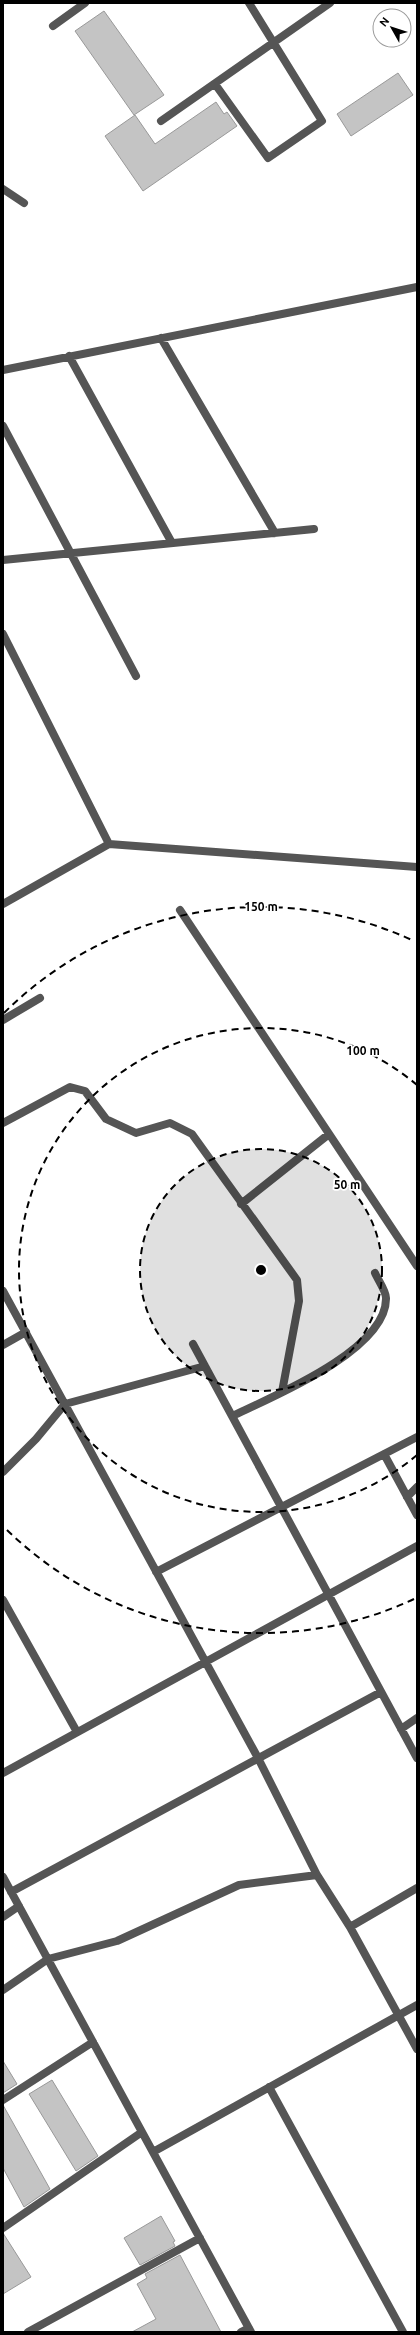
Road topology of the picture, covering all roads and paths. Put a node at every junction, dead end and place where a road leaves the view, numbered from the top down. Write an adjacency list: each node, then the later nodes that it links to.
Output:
1 (85, 3): 4 (street)
2 (249, 3): 5 (street)
3 (330, 3): 5 (street)
4 (53, 26)
5 (272, 44): 6 (street); 6 (street)
6 (214, 84): 7 (street)
7 (161, 121)
8 (3, 189): 9 (street)
9 (24, 203)
10 (417, 287): 11 (street)
11 (161, 338): 12 (street); 16 (street)
12 (69, 356): 13 (street); 17 (street)
13 (3, 370)
14 (3, 426): 18 (street)
15 (314, 529): 16 (street)
16 (276, 533): 17 (street)
17 (172, 543): 18 (street)
18 (71, 553): 19 (street); 21 (street)
19 (3, 560)
20 (3, 634): 22 (street)
21 (136, 676)
22 (109, 844): 23 (street); 24 (street)
23 (417, 867)
24 (3, 904)
25 (180, 910): 29 (street)
26 (40, 998): 27 (street)
27 (3, 1020)
28 (3, 1123): 30 (street)
29 (329, 1134): 30 (street); 31 (street)
30 (241, 1204): 38 (street)
31 (417, 1266)
32 (375, 1273): 38 (street)
33 (3, 1291): 34 (street)
34 (26, 1332): 36 (street); 39 (street)
35 (193, 1344): 37 (street)
36 (3, 1345)
37 (205, 1366): 39 (street); 40 (street)
38 (282, 1392): 40 (street)
39 (65, 1404): 43 (street); 49 (street)
40 (232, 1416): 46 (street)
41 (417, 1437): 42 (street)
42 (384, 1454): 45 (street); 46 (street)
43 (3, 1472)
44 (417, 1487): 45 (street)
45 (407, 1497): 47 (street)
46 (282, 1507): 49 (street); 50 (street)
47 (417, 1515)
48 (417, 1546): 50 (street)
49 (156, 1572): 52 (street)
50 (328, 1594): 52 (street); 53 (street)
51 (3, 1600): 56 (street)
52 (206, 1662): 56 (street); 57 (street)
53 (381, 1692): 55 (street); 57 (street)
54 (417, 1718): 55 (street)
55 (401, 1729): 58 (street)
56 (77, 1732): 59 (street)
57 (258, 1758): 60 (street); 63 (street)
58 (417, 1758)
59 (3, 1773)
60 (317, 1875): 66 (street); 67 (street)
61 (3, 1877): 63 (street)
62 (417, 1888): 66 (street)
63 (11, 1892): 64 (street)
64 (19, 1906): 65 (street); 67 (street)
65 (3, 1917)
66 (350, 1927): 70 (street)
67 (48, 1960): 68 (street); 71 (street)
68 (3, 1990)
69 (417, 2005): 70 (street)
70 (398, 2014): 72 (street); 73 (street)
71 (93, 2042): 74 (street); 75 (street)
72 (417, 2049)
73 (268, 2087): 76 (street); 82 (street)
74 (3, 2100)
75 (142, 2132): 76 (street); 77 (street)
76 (153, 2152): 78 (street)
77 (3, 2228)
78 (200, 2238): 79 (street); 80 (street)
79 (250, 2330): 81 (street)
80 (28, 2332)
81 (241, 2332)
82 (403, 2332)

